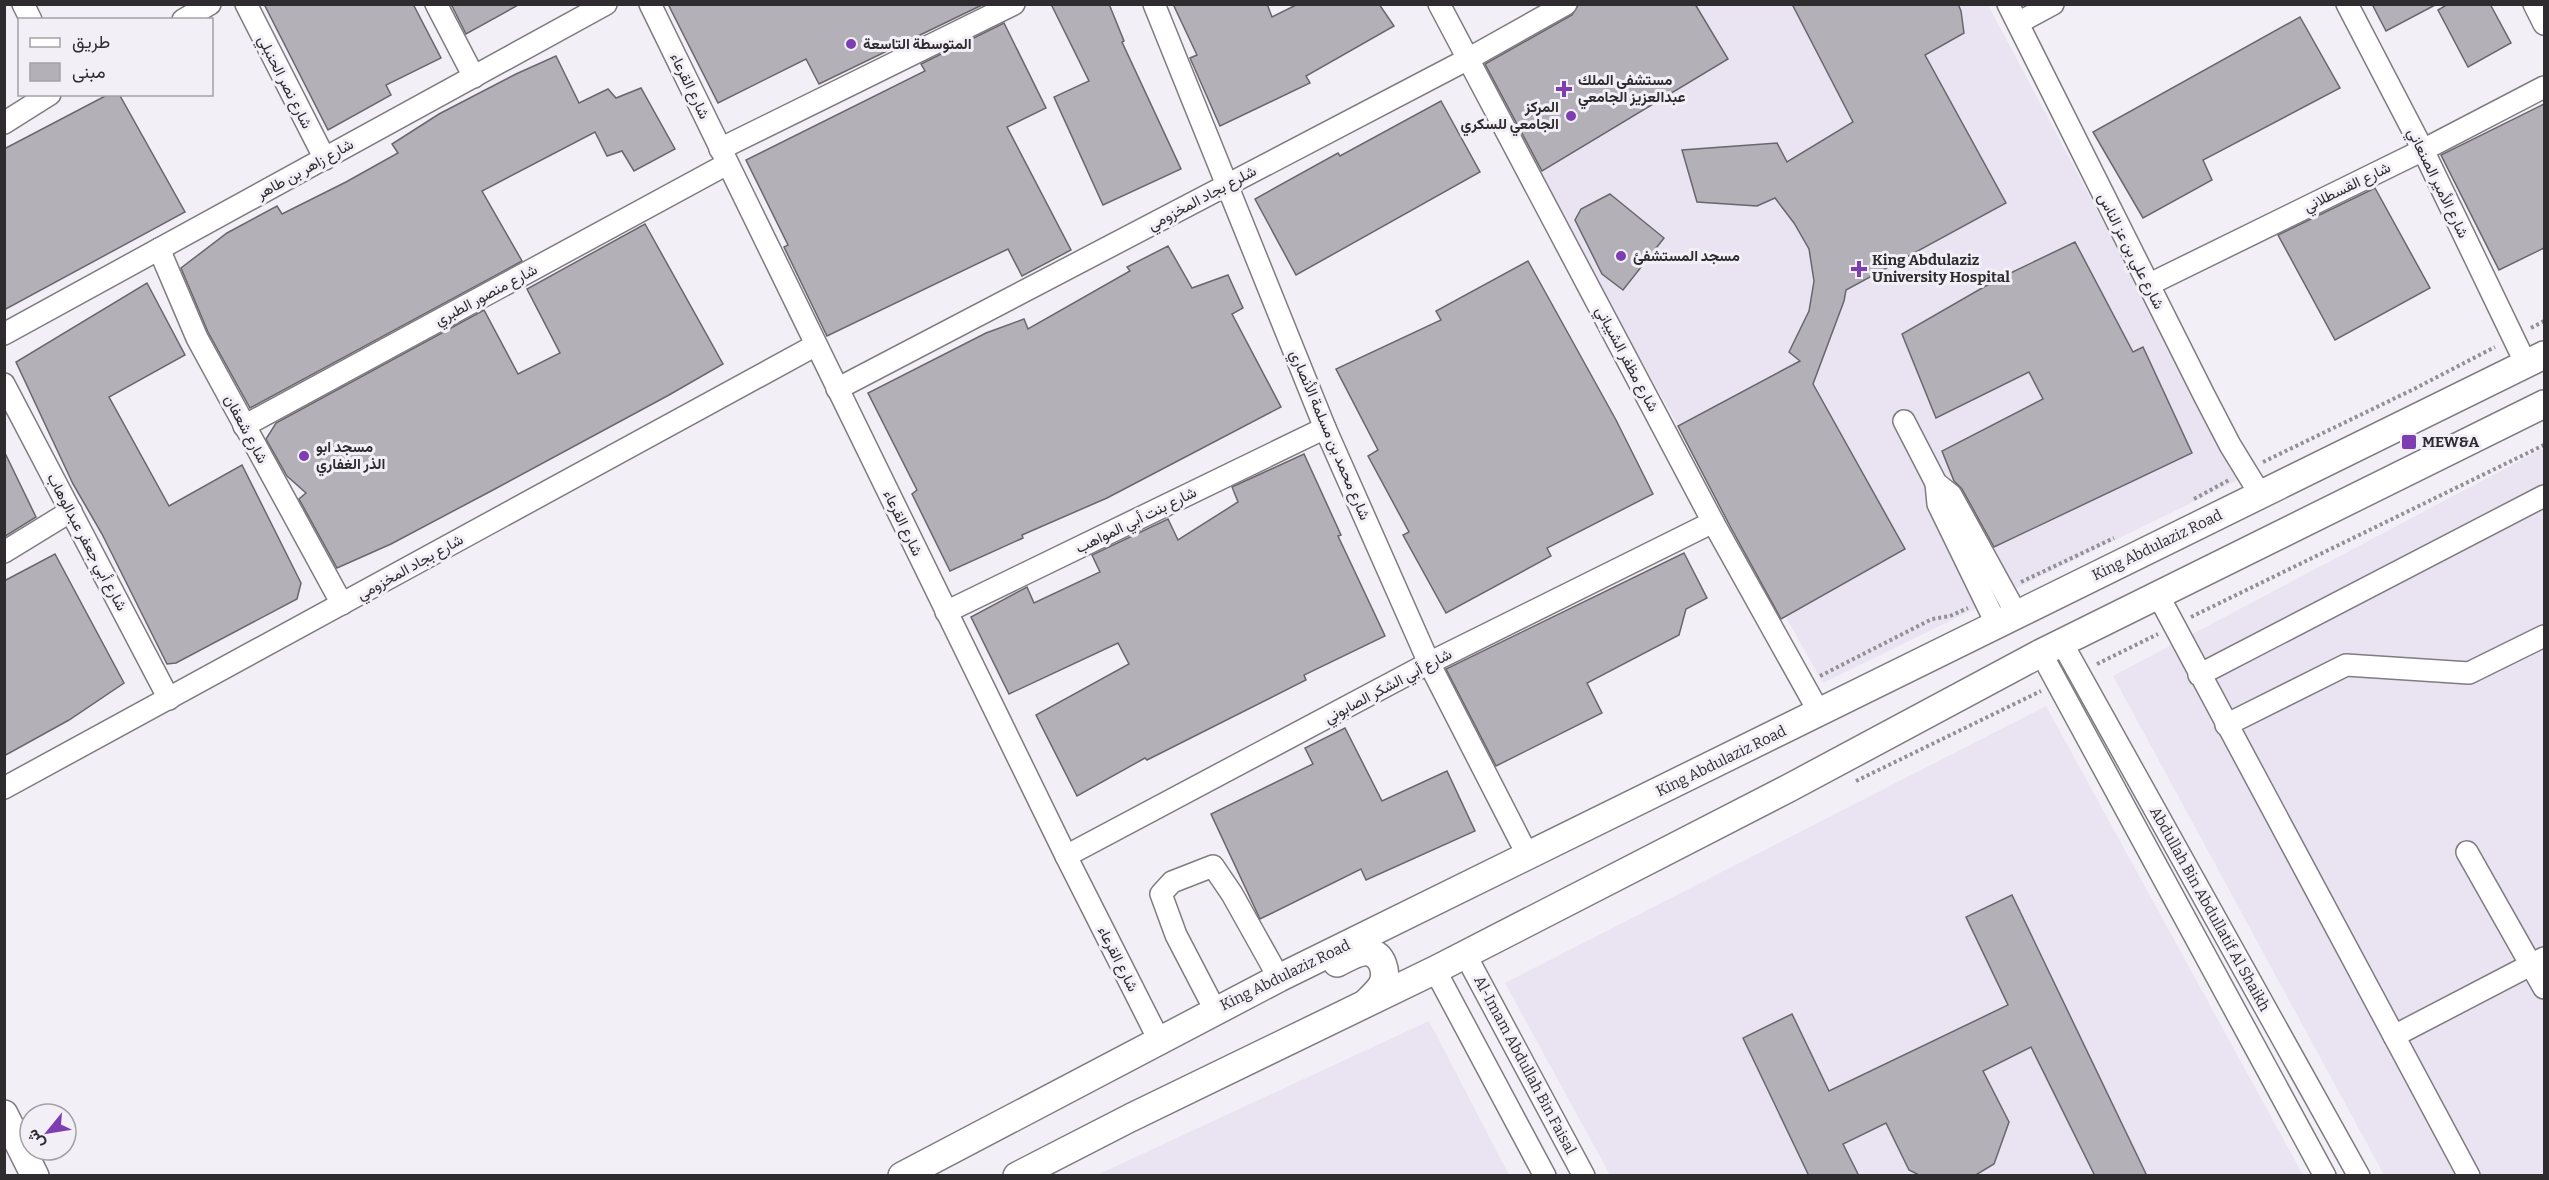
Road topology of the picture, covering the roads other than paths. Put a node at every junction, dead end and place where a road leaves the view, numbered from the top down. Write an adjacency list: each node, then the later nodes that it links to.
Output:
1 (23, 4): 15 (street)
2 (210, 4): 16 (street)
3 (246, 4): 25 (street, شارع نصر الحنبلي)
4 (436, 4): 19 (street)
5 (606, 4): 19 (street, شارع زاهر بن طاهر)
6 (650, 4): 24 (street, شارع القرعاء)
7 (1014, 4): 24 (street, شارع منصور الطبري)
8 (1154, 4): 26 (street, شارع محمد بن مسلمة الأنصاري)
9 (1439, 4): 18 (street, شارع مظفر الشيباني)
10 (1566, 4): 18 (street, شلرع بجاد المخزومي)
11 (2053, 4): 14 (street)
12 (2347, 4): 23 (street, شارع الأمير الصنعاني)
13 (2534, 4): 17 (street)
14 (2013, 14): 28 (street, شارع علي بن عز الناس)
15 (30, 18)
16 (186, 18)
17 (2544, 24)
18 (1468, 59): 26 (street, شلرع بجاد المخزومي); 41 (street, شارع مظفر الشيباني)
19 (474, 77): 25 (street, شارع زاهر بن طاهر)
20 (2544, 87): 23 (street, شارع القسطلاني)
21 (47, 96): 22 (street)
22 (4, 123)
23 (2423, 150): 28 (street, شارع القسطلاني); 31 (street, شارع الأمير الصنعاني)
24 (724, 156): 30 (street, شارع القرعاء); 36 (street, شارع منصور الطبري)
25 (325, 159): 27 (street, شارع زاهر بن طاهر)
26 (1225, 186): 33 (street, شلرع بجاد المخزومي); 37 (street, شارع محمد بن مسلمة الأنصاري)
27 (159, 249): 29 (street, شارع زاهر بن طاهر); 36 (street, شارع شعفان)
28 (2148, 285): 38 (street, شارع علي بن عز الناس)
29 (4, 334)
30 (816, 345): 33 (street, شارع القرعاء); 44 (street, شارع بجاد المخزومي)
31 (2535, 359): 38 (main road, King Abdulaziz Road)
32 (4, 384): 40 (street, شارع أبي جعفر عبدالوهاب)
33 (837, 389): 45 (street, شارع القرعاء)
34 (2544, 404): 43 (main road)
35 (1904, 421): 46 (street)
36 (244, 426): 44 (street, شارع شعفان)
37 (1325, 428): 45 (street, شارع بنت أبي المواهب); 49 (street, شارع محمد بن مسلمة الأنصاري)
38 (2260, 494): 46 (main road, King Abdulaziz Road)
39 (2544, 496): 50 (street)
40 (71, 511): 42 (street); 51 (street, شارع أبي جعفر عبدالوهاب)
41 (1713, 522): 49 (street, شارع أبي الشكر الصابوني); 52 (street, شارع مظفر الشيباني)
42 (4, 552)
43 (2158, 595): 48 (main road); 50 (street)
44 (342, 604): 51 (street, شارع بجاد المخزومي)
45 (946, 612): 56 (street, شارع القرعاء)
46 (2007, 620): 52 (main road, King Abdulaziz Road)
47 (2544, 636): 53 (street)
48 (2052, 648): 58 (main road); 76 (street, Abdullah Bin Abdullatif Al Shaikh); 77 (street, Abdullah Bin Abdullatif Al Shaikh)
49 (1430, 663): 56 (street, شارع أبي الشكر الصابوني); 57 (street, شارع محمد بن مسلمة الأنصاري)
50 (2199, 675): 53 (street)
51 (169, 699): 54 (street, شارع بجاد المخزومي)
52 (1819, 712): 57 (main road, King Abdulaziz Road)
53 (2226, 725): 65 (street)
54 (4, 788)
55 (2467, 852): 59 (street)
56 (1066, 856): 66 (street, شارع القرعاء)
57 (1528, 856): 61 (main road, King Abdulaziz Road)
58 (1465, 954): 60 (main road); 75 (street, Al-Imam Abdullah Bin Faisal)
59 (2538, 961): 62 (street); 65 (street)
60 (1435, 970): 63 (main road); 74 (street)
61 (1279, 978): 64 (main road, King Abdulaziz Road); 64 (street)
62 (2544, 988)
63 (1367, 1002): 67 (main road); 73 (main road)
64 (1215, 1010): 66 (main road, King Abdulaziz Road)
65 (2394, 1036): 78 (street)
66 (1159, 1040): 67 (main road, King Abdulaziz Road)
67 (1037, 1105): 72 (main road, King Abdulaziz Road)
68 (4, 1114): 71 (main road)
69 (4, 1148): 70 (main road)
70 (19, 1176)
71 (35, 1176)
72 (902, 1176)
73 (1017, 1176)
74 (1545, 1176)
75 (1584, 1176)
76 (2325, 1176)
77 (2359, 1176)
78 (2469, 1176)

